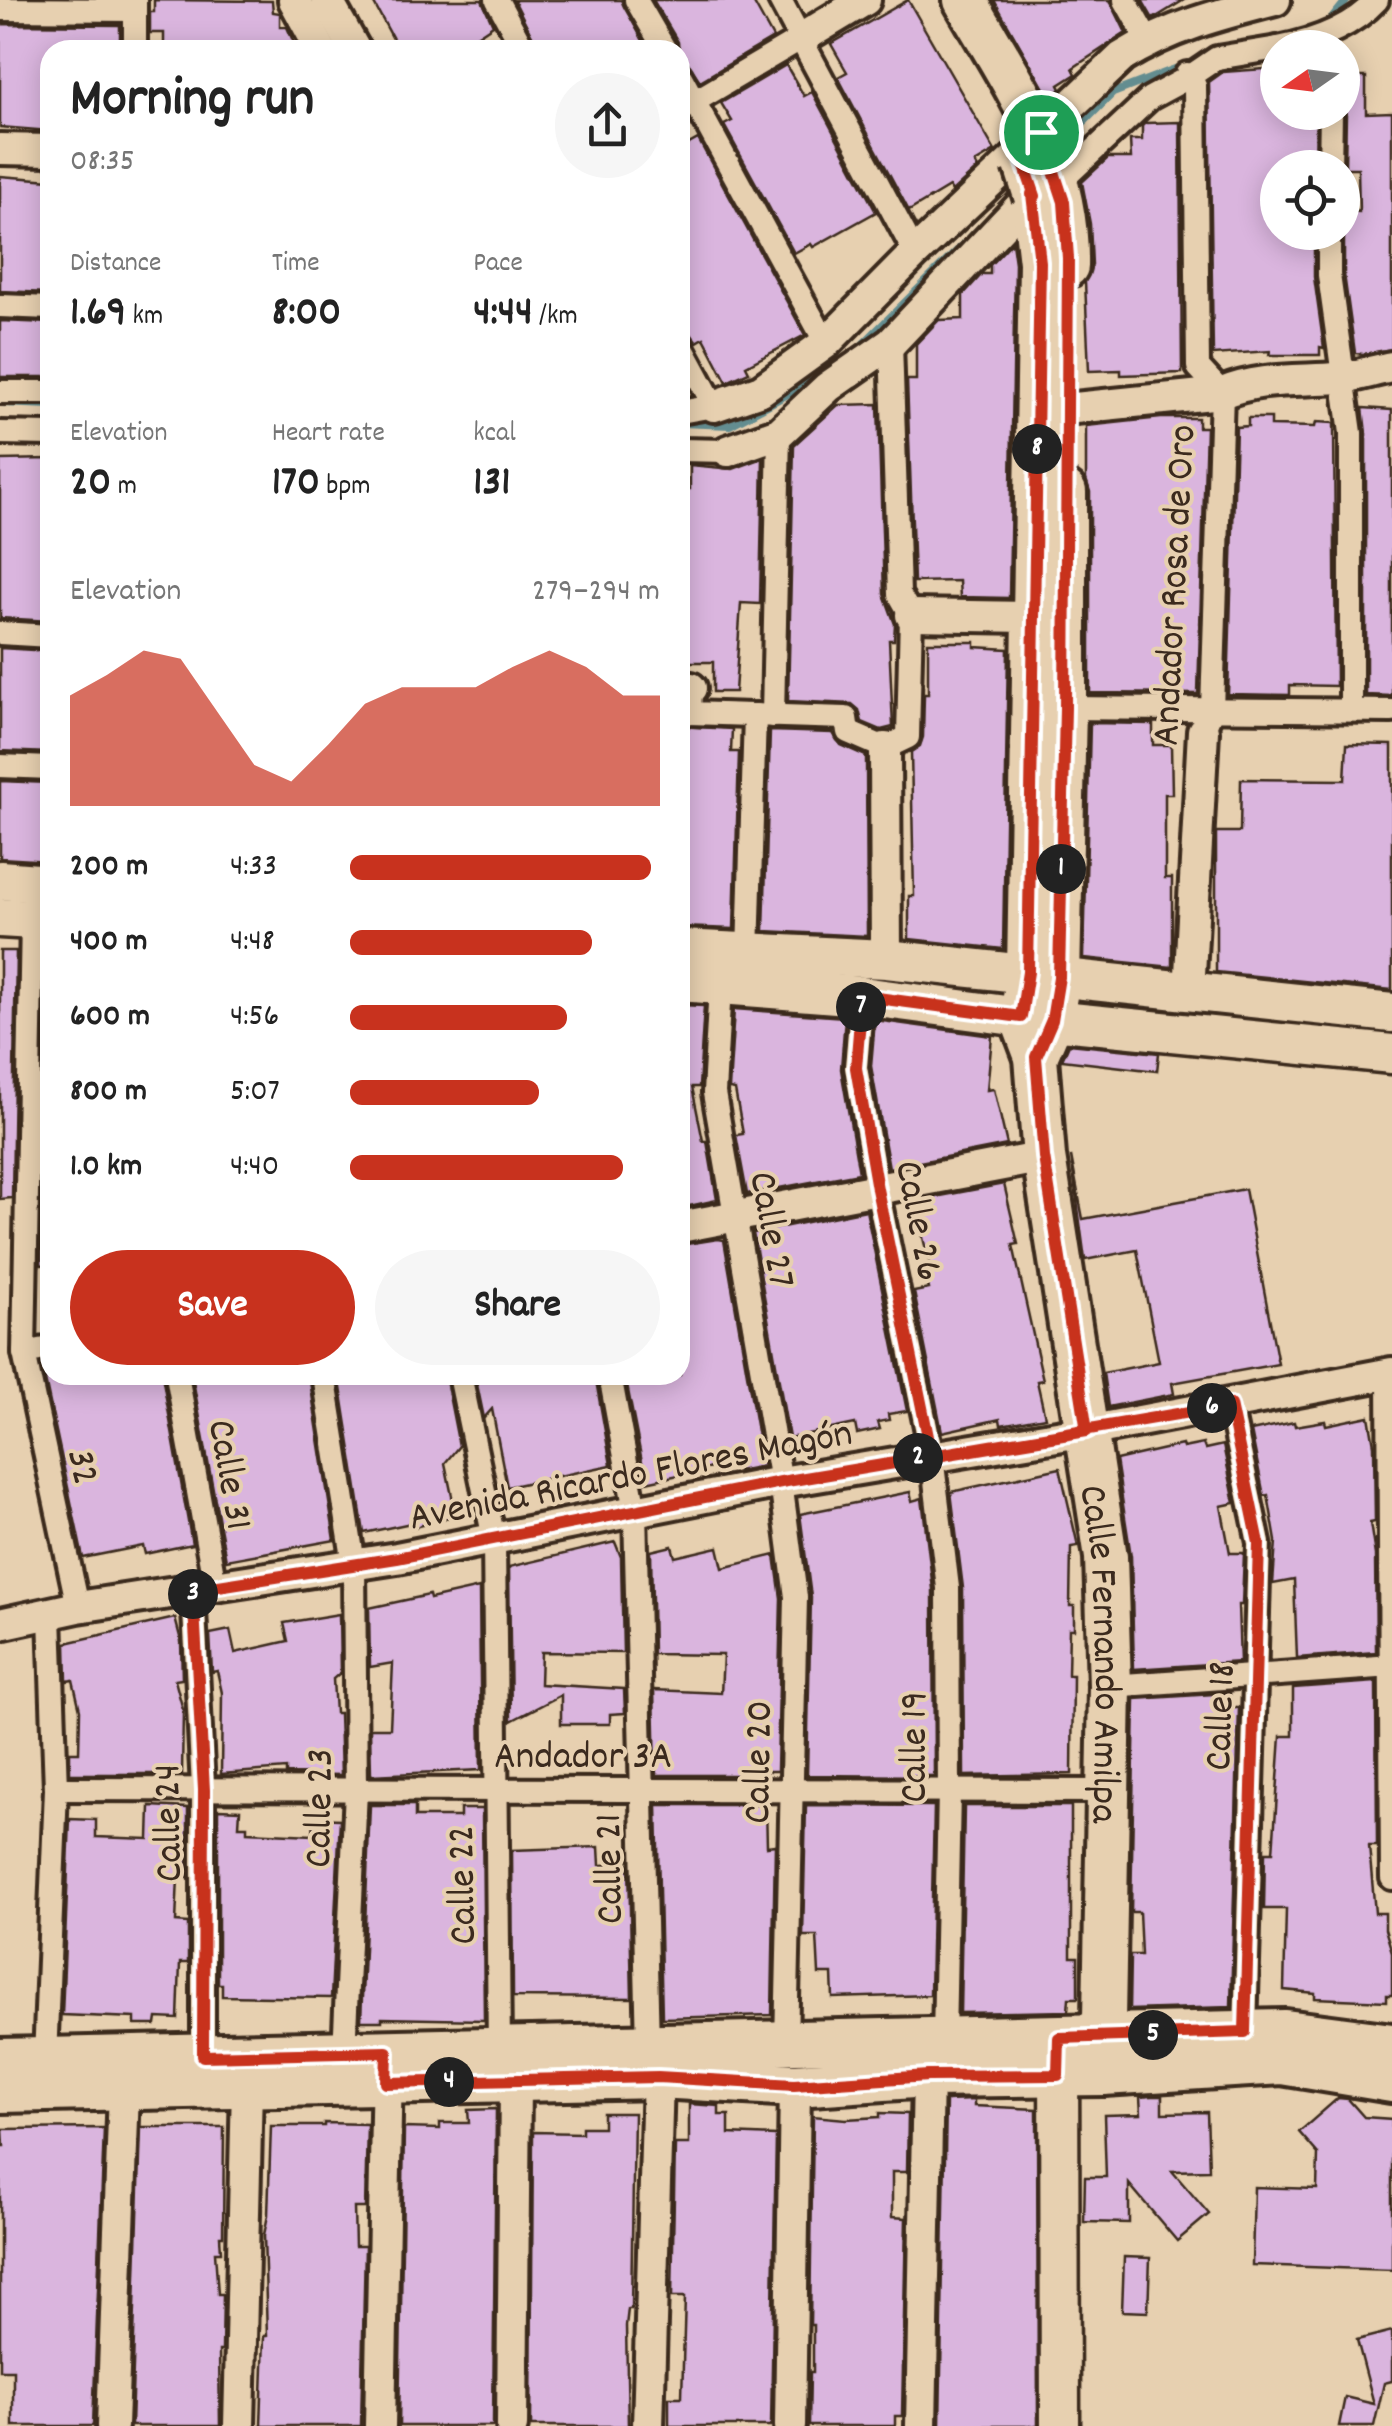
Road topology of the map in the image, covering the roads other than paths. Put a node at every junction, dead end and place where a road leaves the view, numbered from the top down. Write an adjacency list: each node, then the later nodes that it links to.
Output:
1 (294, 0): 18 (street)
2 (327, 0): 19 (street)
3 (497, 0): 20 (street)
4 (636, 0): 21 (street)
5 (780, 0): 16 (street)
6 (865, 0): 16 (street)
7 (934, 0): 29 (main road)
8 (964, 0): 29 (main road)
9 (1125, 0): 22 (street)
10 (1273, 0): 22 (street)
11 (1379, 0): 14 (street); 15 (street)
12 (135, 5): 13 (street); 17 (street)
13 (0, 10)
14 (1392, 12)
15 (1338, 30)
16 (802, 38): 25 (street); 31 (street)
17 (135, 40)
18 (316, 40)
19 (349, 40)
20 (519, 40)
21 (659, 40)
22 (1148, 41): 29 (street)
23 (1260, 51): 24 (street)
24 (1188, 76): 29 (street); 41 (street, Andador Rosa de Oro)
25 (690, 104)
26 (690, 108): 35 (street)
27 (0, 149): 28 (street)
28 (40, 150)
29 (1039, 167): 31 (street); 34 (street); 43 (main road); 51 (main road)
30 (1330, 250): 38 (street)
31 (915, 253): 35 (street)
32 (0, 306): 33 (street)
33 (40, 308)
34 (891, 342): 47 (street); 50 (street)
35 (826, 343): 42 (street)
36 (690, 362): 42 (street)
37 (1392, 366): 38 (street)
38 (1342, 378): 41 (street); 55 (street)
39 (0, 392): 40 (street)
40 (40, 392)
41 (1222, 393): 43 (street); 59 (street, Andador Rosa de Oro)
42 (714, 406): 44 (street)
43 (1064, 409): 54 (main road)
44 (690, 410)
45 (0, 433): 46 (street)
46 (40, 434)
47 (779, 434): 49 (street); 58 (street)
48 (690, 450): 49 (street)
49 (728, 452)
50 (910, 615): 51 (street); 60 (street)
51 (1033, 617): 69 (main road)
52 (0, 633): 53 (street)
53 (40, 635)
54 (1065, 708): 59 (street); 69 (main road)
55 (1351, 710): 56 (street); 59 (street)
56 (1392, 711)
57 (690, 713): 58 (street)
58 (764, 716): 60 (street); 67 (street)
59 (1207, 721): 72 (street, Andador Rosa de Oro)
60 (885, 748): 68 (street)
61 (0, 766): 62 (street)
62 (40, 768)
63 (0, 880): 64 (street)
64 (40, 883)
65 (27, 920): 82 (street, 32)
66 (690, 950): 67 (street)
67 (748, 954): 68 (street)
68 (886, 959): 69 (street)
69 (1043, 974): 72 (street); 75 (main road, Calle Fernando Amilpa)
70 (690, 983): 71 (street)
71 (720, 986): 73 (street); 79 (street, Calle 27)
72 (1189, 993): 74 (street)
73 (862, 996): 75 (street); 78 (street, Calle 26)
74 (1392, 1013)
75 (1036, 1031): 76 (street); 77 (main road, Calle Fernando Amilpa)
76 (1392, 1054)
77 (1044, 1157): 78 (street); 89 (main road, Calle Fernando Amilpa)
78 (877, 1189): 79 (street); 90 (street, Calle 26)
79 (735, 1216): 80 (street); 91 (street, Calle 27)
80 (690, 1225)
81 (40, 1350): 82 (street)
82 (24, 1353): 96 (street, 32)
83 (1390, 1373): 88 (street, Avenida Ricardo Flores Magón); 98 (street)
84 (178, 1385): 95 (street, Calle 31)
85 (326, 1385): 94 (street, Calle 23)
86 (462, 1385): 93 (street, Calle 22)
87 (612, 1385): 92 (street, Calle 21)
88 (1230, 1405): 89 (street, Avenida Ricardo Flores Magón); 99 (street, Calle 18)
89 (1087, 1431): 90 (street, Avenida Ricardo Flores Magón); 100 (main road, Calle Fernando Amilpa)
90 (932, 1456): 91 (street, Avenida Ricardo Flores Magón); 107 (street, Calle 19)
91 (781, 1482): 92 (street, Avenida Ricardo Flores Magón); 106 (street, Calle 20)
92 (634, 1510): 93 (street, Avenida Ricardo Flores Magón); 105 (street, Calle 21)
93 (494, 1539): 94 (street, Avenida Ricardo Flores Magón); 104 (street, Calle 22)
94 (354, 1564): 95 (street, Avenida Ricardo Flores Magón); 103 (street, Calle 23)
95 (204, 1588): 96 (street, Avenida Ricardo Flores Magón); 102 (street, Calle 24)
96 (64, 1612): 97 (street, Avenida Ricardo Flores Magón); 101 (street, 32)
97 (0, 1624)
98 (1391, 1666): 99 (street); 109 (street)
99 (1256, 1677): 100 (street); 110 (street, Calle 18)
100 (1110, 1686): 108 (main road, Calle Fernando Amilpa)
101 (56, 1789): 102 (street, Andador 3A); 118 (street, 32)
102 (204, 1790): 103 (street, Andador 3A); 115 (street, Calle 24)
103 (356, 1790): 104 (street, Andador 3A); 113 (street, Calle 23)
104 (496, 1790): 105 (street, Andador 3A); 121 (street, Calle 22)
105 (642, 1790): 106 (street, Andador 3A); 120 (street, Calle 21)
106 (791, 1790): 107 (street, Andador 3A); 111 (street, Calle 20)
107 (949, 1791): 108 (street, Andador 3A); 117 (street, Calle 19)
108 (1109, 1792): 114 (main road, Calle Fernando Amilpa)
109 (1392, 1878)
110 (1245, 2032): 112 (main road); 114 (main road)
111 (786, 2044): 117 (main road); 120 (main road)
112 (1392, 2045)
113 (344, 2053): 115 (main road); 122 (main road)
114 (1104, 2055): 116 (main road); 123 (main road)
115 (203, 2056): 118 (main road)
116 (1058, 2056): 117 (main road); 135 (street)
117 (936, 2058): 124 (main road); 134 (street)
118 (45, 2059): 119 (main road)
119 (0, 2060)
120 (653, 2062): 121 (main road); 124 (main road); 132 (street)
121 (507, 2065): 122 (main road); 131 (street)
122 (387, 2068): 125 (main road); 130 (street)
123 (1392, 2081)
124 (794, 2085): 133 (street)
125 (247, 2086): 126 (main road); 129 (street)
126 (124, 2090): 127 (main road); 128 (street)
127 (0, 2091)
128 (112, 2426)
129 (240, 2426)
130 (380, 2426)
131 (512, 2426)
132 (648, 2426)
133 (790, 2426)
134 (921, 2426)
135 (1060, 2426)

